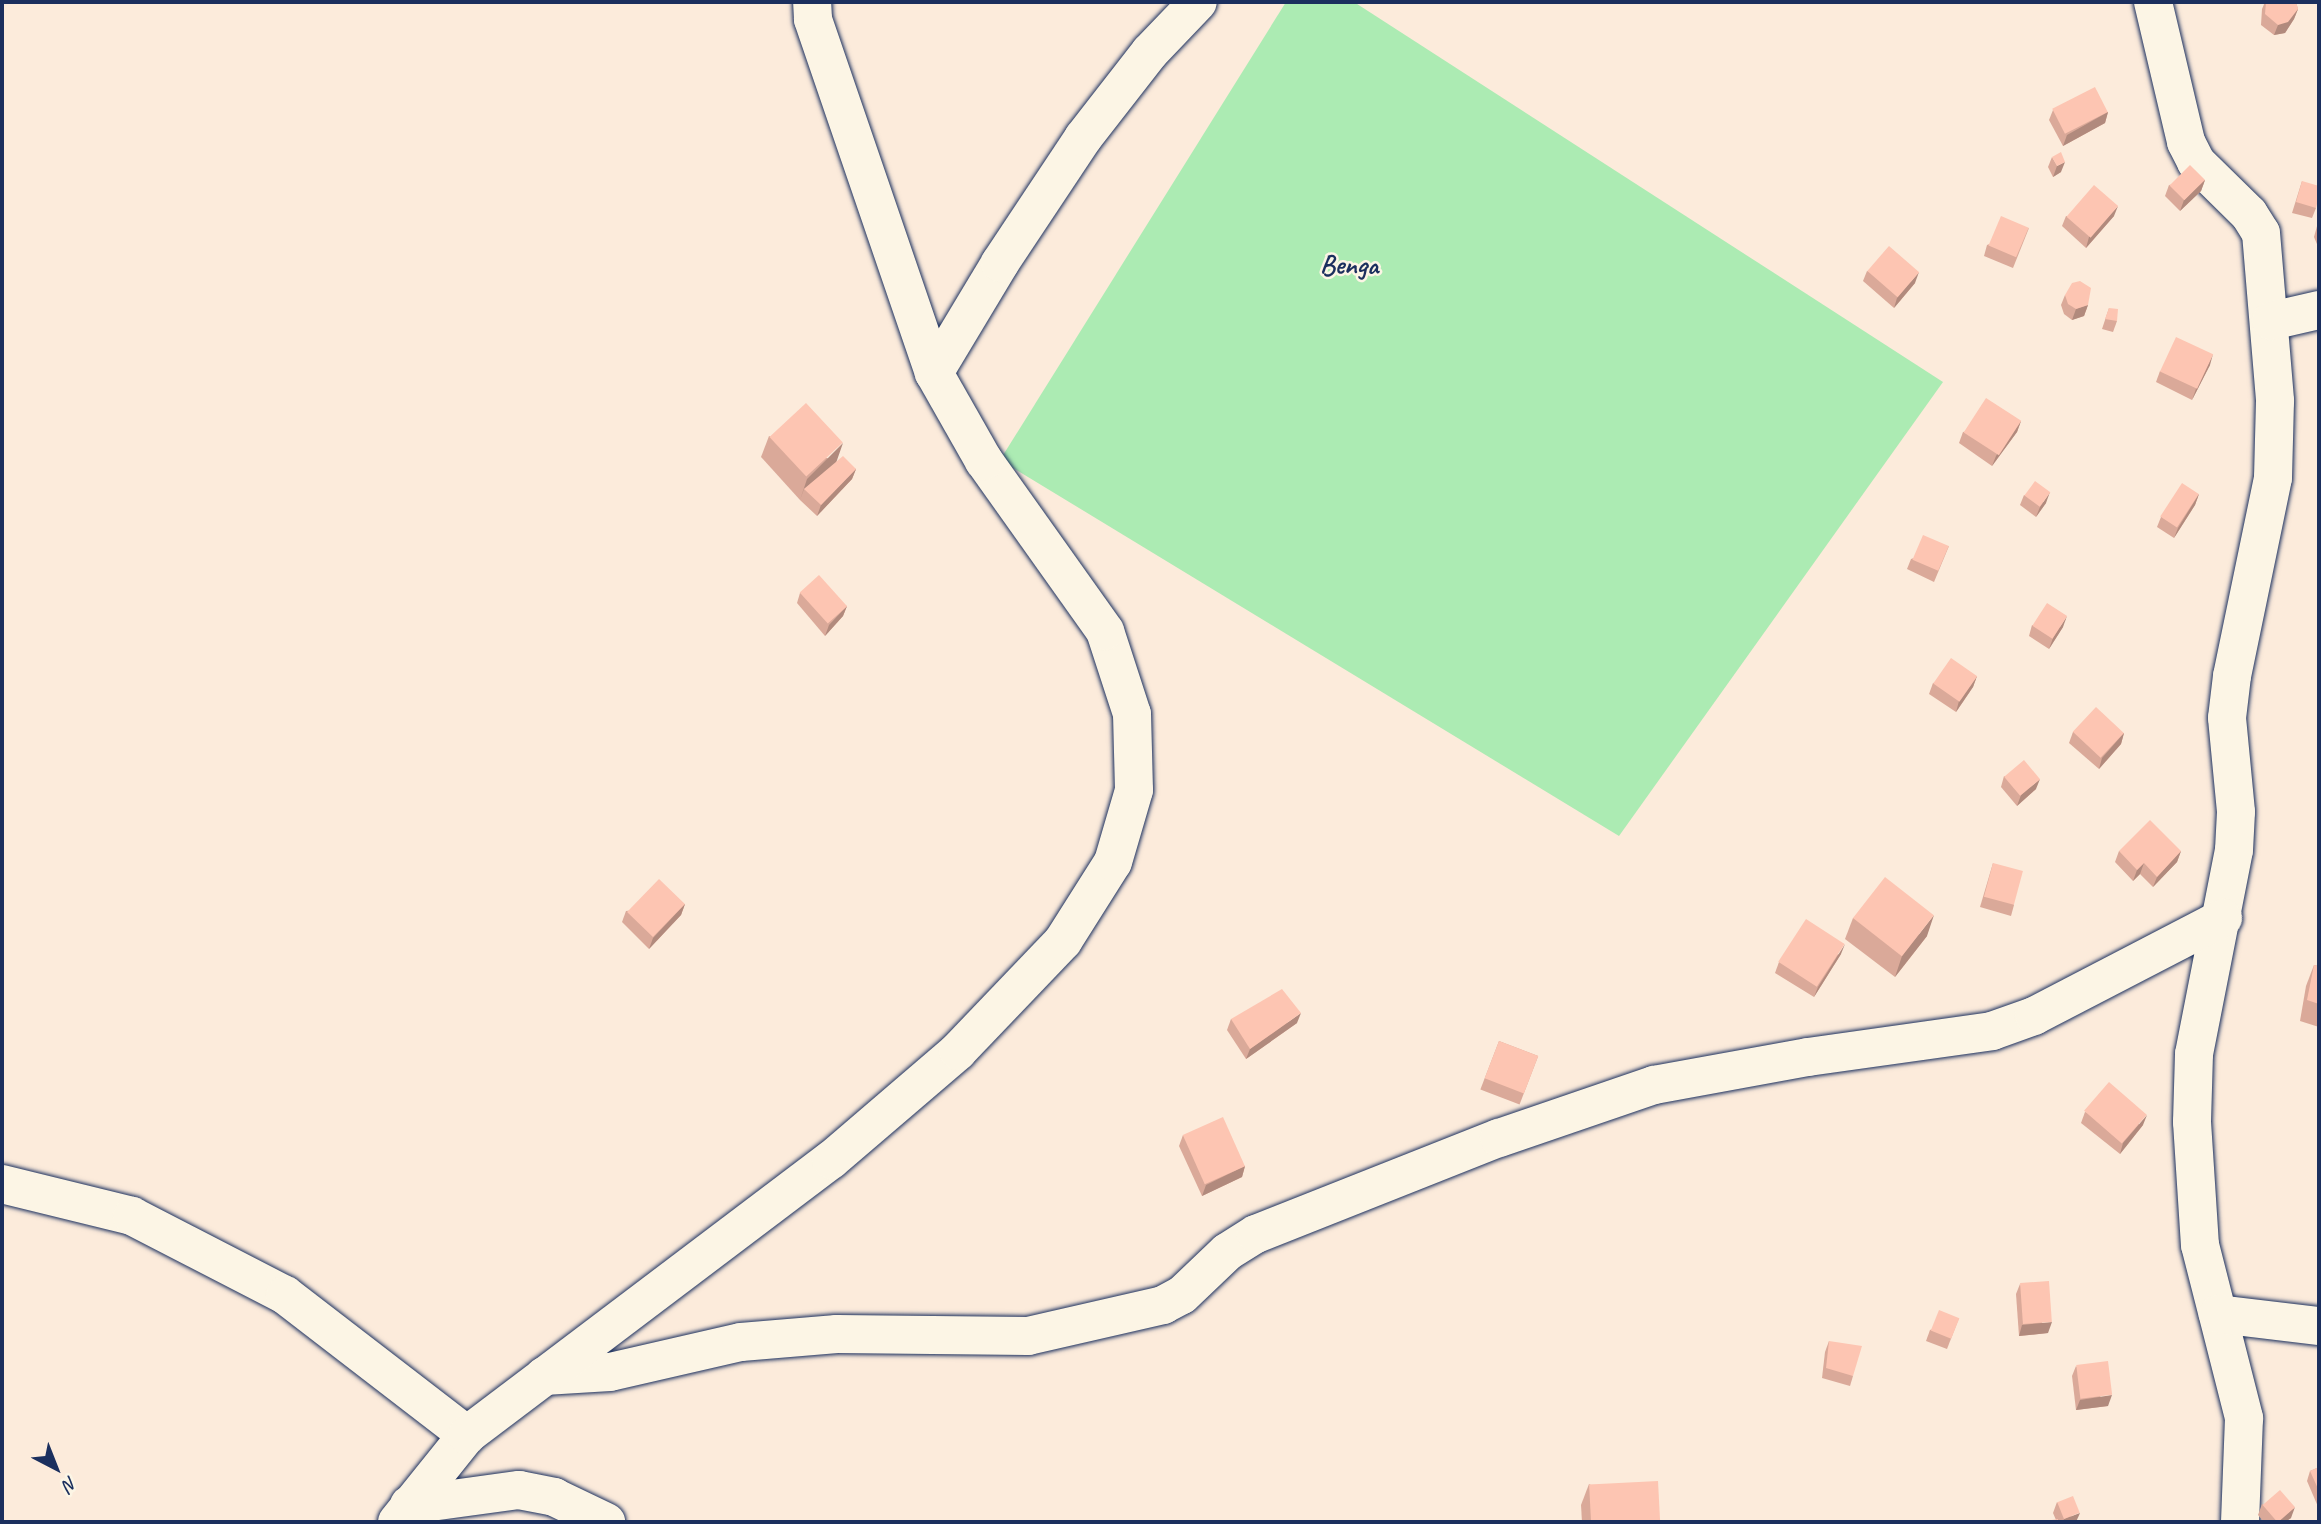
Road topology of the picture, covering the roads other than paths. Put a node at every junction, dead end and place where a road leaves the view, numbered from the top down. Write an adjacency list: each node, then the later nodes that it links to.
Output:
1 (812, 2): 6 (street)
2 (1198, 2): 6 (street)
3 (2153, 2): 5 (street)
4 (2319, 310): 5 (street)
5 (2271, 321): 7 (street)
6 (934, 373): 11 (street)
7 (2223, 918): 9 (street); 11 (street)
8 (2, 1184): 12 (street)
9 (2218, 1314): 10 (street); 15 (street)
10 (2319, 1326)
11 (544, 1376): 12 (street)
12 (467, 1435): 13 (street)
13 (403, 1514): 14 (street)
14 (606, 1522)
15 (2240, 1522)

